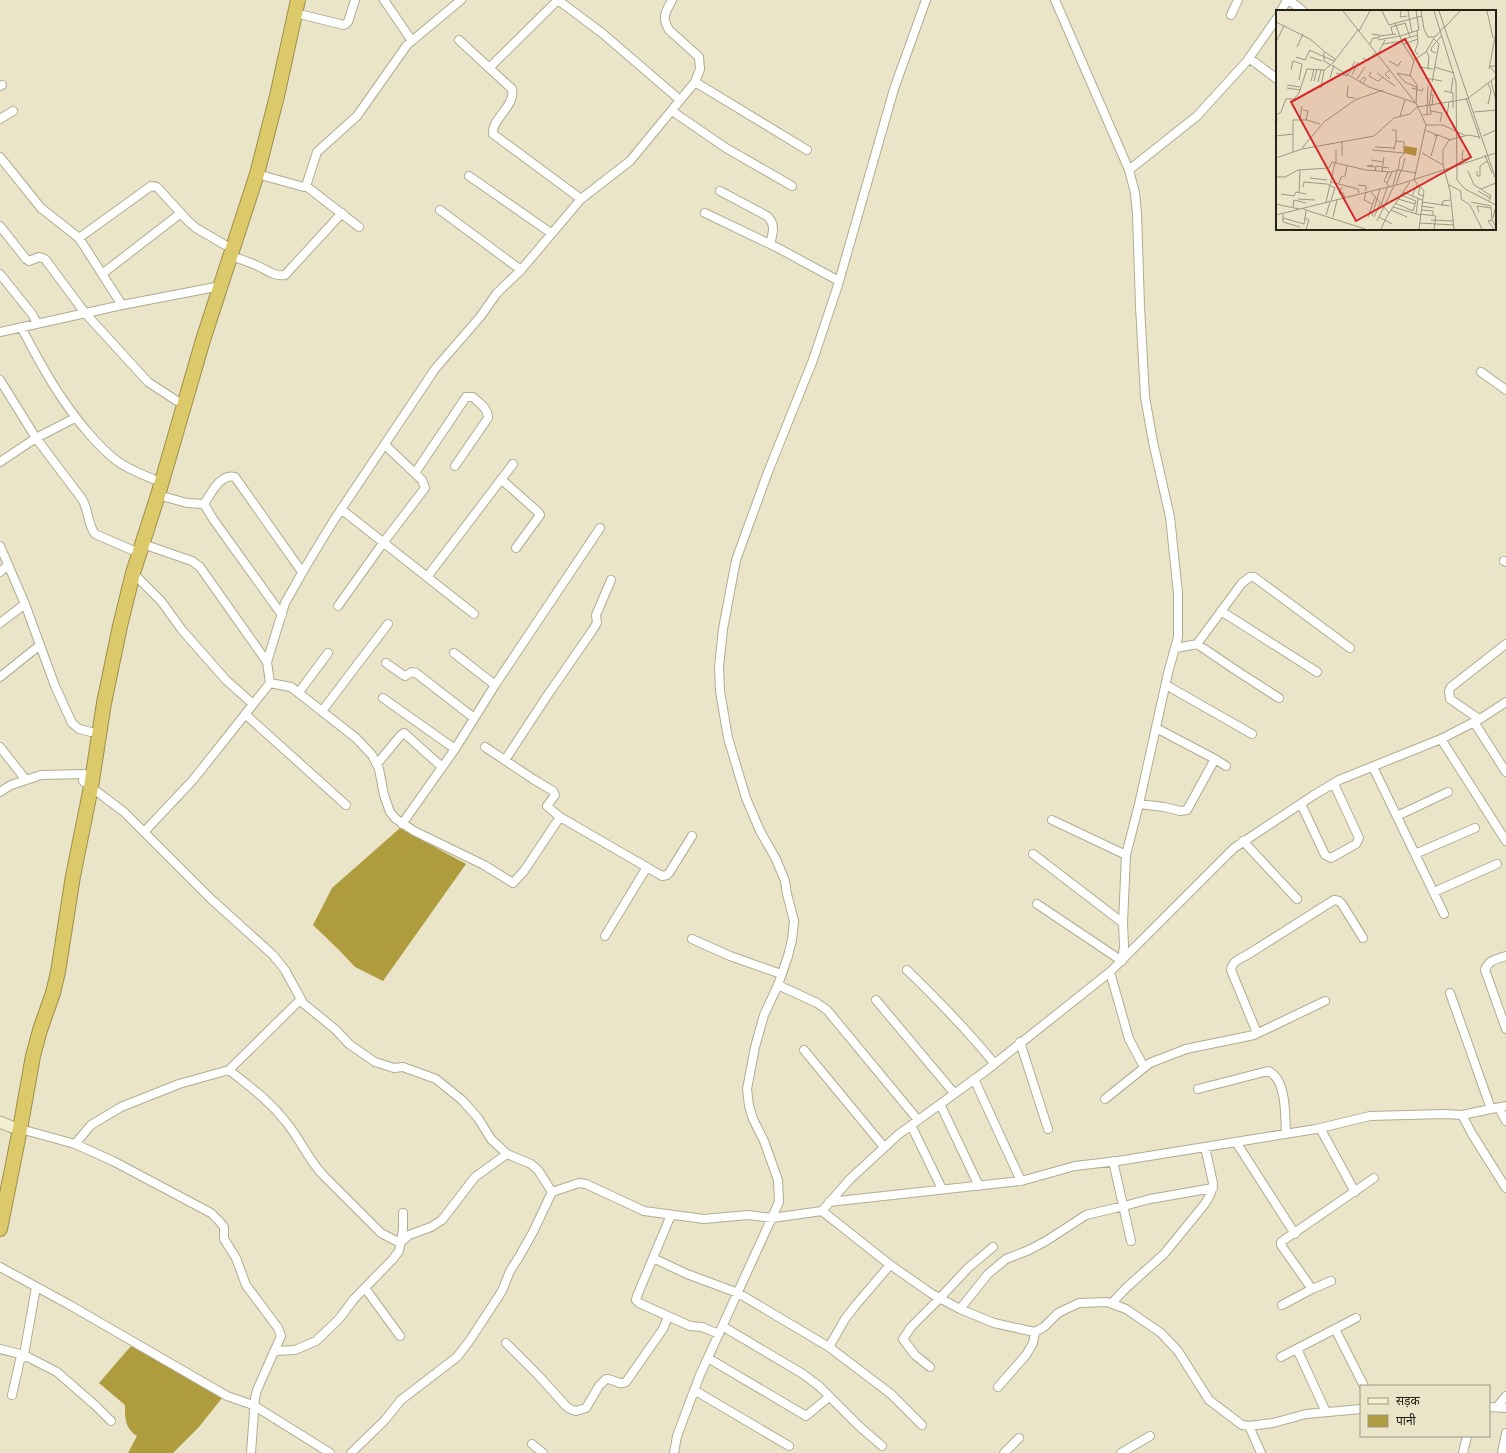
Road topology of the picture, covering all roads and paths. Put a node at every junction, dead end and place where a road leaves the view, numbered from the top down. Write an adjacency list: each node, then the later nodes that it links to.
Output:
1 (288, 0): 44 (highway)
2 (355, 0): 11 (street)
3 (384, 0): 16 (street)
4 (461, 0): 16 (street)
5 (558, 0): 19 (street); 22 (street)
6 (672, 0): 21 (street)
7 (926, 0): 48 (street)
8 (1055, 0): 28 (street)
9 (1238, 0): 14 (street)
10 (1288, 0): 12 (street); 13 (street)
11 (296, 7): 29 (highway)
12 (1283, 10)
13 (1302, 10)
14 (1231, 15)
15 (1276, 19): 18 (street)
16 (412, 40): 31 (street)
17 (459, 40): 19 (street)
18 (1249, 58): 20 (street); 28 (street)
19 (489, 68): 34 (street)
20 (1276, 78)
21 (695, 82): 22 (street); 26 (street)
22 (680, 100): 24 (street)
23 (13, 110): 25 (street)
24 (672, 111): 32 (street); 34 (street)
25 (0, 119)
26 (808, 150)
27 (0, 157): 42 (street)
28 (1129, 170): 92 (street)
29 (257, 174): 31 (street); 44 (highway)
30 (469, 176): 41 (street)
31 (306, 186): 37 (street)
32 (792, 186)
33 (720, 191): 43 (street)
34 (581, 199): 41 (street)
35 (440, 210): 45 (street)
36 (181, 213): 42 (street); 44 (street); 47 (street)
37 (342, 213): 40 (street); 44 (street)
38 (705, 213): 43 (street)
39 (0, 226): 51 (street)
40 (359, 226)
41 (551, 233): 45 (street)
42 (79, 238): 47 (street)
43 (770, 244): 48 (street)
44 (228, 250): 49 (highway)
45 (521, 270): 61 (street)
46 (0, 274): 52 (street)
47 (102, 274): 50 (street)
48 (839, 281): 162 (street)
49 (216, 286): 50 (street); 58 (highway); 68 (highway)
50 (122, 305): 51 (street)
51 (85, 313): 52 (street); 58 (street)
52 (37, 323): 53 (street)
53 (21, 327): 54 (street); 59 (street)
54 (0, 332)
55 (1481, 372): 57 (street)
56 (0, 381): 60 (street)
57 (1506, 390)
58 (177, 402): 66 (highway)
59 (75, 418): 60 (street); 66 (street)
60 (36, 438): 62 (street); 74 (street)
61 (385, 445): 65 (street); 70 (street)
62 (0, 462)
63 (513, 464): 67 (street)
64 (455, 466): 65 (street)
65 (416, 473): 72 (street)
66 (154, 479): 74 (highway)
67 (501, 480): 75 (street); 80 (street)
68 (158, 495): 69 (street); 74 (highway)
69 (204, 504): 78 (street); 86 (street)
70 (341, 510): 72 (street); 78 (street)
71 (600, 528): 101 (street)
72 (383, 543): 80 (street); 83 (street)
73 (0, 546): 76 (street)
74 (137, 547): 79 (highway); 96 (street); 114 (highway)
75 (516, 548)
76 (8, 565): 77 (street); 82 (street)
77 (0, 572)
78 (302, 572): 86 (street)
79 (133, 573): 107 (street); 129 (highway)
80 (427, 577): 85 (street)
81 (611, 580): 122 (street)
82 (25, 604): 87 (street); 91 (street)
83 (338, 606)
84 (1221, 611): 89 (street); 93 (street); 98 (street)
85 (474, 614)
86 (282, 615): 96 (street)
87 (0, 623)
88 (388, 624): 108 (street)
89 (1197, 644): 92 (street); 105 (street)
90 (1506, 644): 111 (street)
91 (40, 645): 99 (street); 114 (street)
92 (1176, 648): 102 (street)
93 (1350, 648)
94 (328, 653): 103 (street)
95 (454, 653): 101 (street)
96 (267, 662): 100 (street)
97 (386, 663): 110 (street)
98 (1317, 672)
99 (0, 677)
100 (270, 683): 103 (street); 107 (street)
101 (495, 685): 110 (street)
102 (1166, 685): 113 (street); 116 (street)
103 (299, 692): 108 (street)
104 (383, 698): 112 (street)
105 (1279, 698)
106 (1506, 702): 111 (street)
107 (253, 704): 109 (street)
108 (322, 711): 123 (street)
109 (245, 714): 135 (street); 141 (street)
110 (474, 718): 120 (street)
111 (1477, 720): 117 (street); 127 (street)
112 (415, 721): 115 (street); 120 (street)
113 (1156, 728): 121 (street); 133 (street)
114 (91, 732): 129 (highway)
115 (404, 733): 123 (street); 125 (street)
116 (1252, 734)
117 (1441, 739): 126 (street); 144 (street)
118 (0, 747): 128 (street)
119 (485, 747): 122 (street)
120 (455, 749): 125 (street)
121 (1215, 759): 124 (street); 133 (street)
122 (505, 760): 137 (street)
123 (377, 764): 139 (street)
124 (1226, 766)
125 (442, 767): 139 (street)
126 (1373, 767): 130 (street); 136 (street)
127 (1506, 772)
128 (26, 780): 129 (street); 131 (street)
129 (86, 781): 141 (street); 184 (highway)
130 (1334, 784): 134 (street); 134 (street)
131 (0, 792)
132 (1448, 792): 136 (street)
133 (1139, 804): 147 (street)
134 (1301, 804): 143 (street)
135 (346, 805)
136 (1397, 816): 146 (street)
137 (560, 817): 139 (street); 149 (street)
138 (1052, 820): 147 (street)
139 (402, 824)
140 (1475, 828): 146 (street)
141 (144, 832): 165 (street)
142 (692, 836): 149 (street)
143 (1243, 841): 151 (street); 159 (street)
144 (1506, 841)
145 (1033, 854): 154 (street)
146 (1415, 854): 150 (street)
147 (1126, 855): 154 (street)
148 (1497, 864): 150 (street)
149 (647, 867): 155 (street)
150 (1434, 892): 153 (street)
151 (1297, 898)
152 (1037, 904): 159 (street)
153 (1444, 914)
154 (1123, 923): 159 (street)
155 (605, 936)
156 (1363, 938): 169 (street)
157 (692, 939): 162 (street)
158 (1506, 956): 168 (street)
159 (1122, 961): 161 (street)
160 (908, 970): 172 (street)
161 (1110, 972): 170 (street); 173 (street)
162 (781, 974): 163 (street)
163 (778, 985): 183 (street); 208 (street)
164 (1450, 993): 180 (street)
165 (301, 999): 174 (street); 192 (street)
166 (876, 1000): 177 (street)
167 (1325, 1001): 169 (street)
168 (1506, 1029)
169 (1257, 1034): 173 (street)
170 (1020, 1042): 172 (street); 186 (street)
171 (804, 1050): 190 (street)
172 (994, 1063): 175 (street)
173 (1144, 1067): 178 (street)
174 (229, 1070): 189 (street); 212 (street)
175 (974, 1079): 177 (street); 196 (street)
176 (1198, 1089): 187 (street)
177 (954, 1093): 179 (street)
178 (1104, 1099)
179 (940, 1104): 183 (street); 197 (street)
180 (1499, 1108): 181 (street); 182 (street)
181 (1462, 1115): 185 (street); 199 (street)
182 (1506, 1121)
183 (914, 1123): 190 (street); 200 (street)
184 (11, 1126): 189 (street); 195 (highway); 209 (highway)
185 (1320, 1128): 187 (street); 202 (street)
186 (1048, 1129)
187 (1286, 1134): 188 (street)
188 (1236, 1142): 191 (street); 210 (street)
189 (75, 1144): 236 (street)
190 (884, 1147): 203 (street)
191 (1205, 1147): 193 (street); 198 (street)
192 (507, 1154): 201 (street); 212 (street)
193 (1113, 1162): 196 (street); 204 (street)
194 (1374, 1178): 202 (street)
195 (0, 1181)
196 (1021, 1181): 197 (street)
197 (979, 1186): 200 (street)
198 (1213, 1188): 204 (street); 223 (street)
199 (1506, 1188)
200 (942, 1189): 203 (street)
201 (552, 1192): 207 (street); 264 (street)
202 (1355, 1192): 210 (street)
203 (830, 1202): 205 (street)
204 (1124, 1206): 211 (street); 225 (street)
205 (822, 1211): 208 (street); 215 (street)
206 (403, 1213): 212 (street)
207 (671, 1215): 208 (street); 214 (street)
208 (772, 1218): 221 (street)
209 (0, 1229)
210 (1295, 1234): 220 (street)
211 (1131, 1241)
212 (400, 1243): 219 (street)
213 (993, 1247): 222 (street)
214 (653, 1258): 221 (street); 226 (street)
215 (890, 1265): 222 (street); 233 (street)
216 (0, 1267): 218 (street)
217 (1331, 1281): 220 (street)
218 (36, 1287): 237 (street); 247 (street)
219 (365, 1288): 231 (street); 236 (street)
220 (1312, 1289): 224 (street)
221 (738, 1293): 229 (street); 233 (street)
222 (940, 1298): 225 (street); 240 (street)
223 (1112, 1303): 230 (street); 254 (street)
224 (1282, 1305)
225 (960, 1310): 230 (street)
226 (668, 1317): 229 (street); 232 (street)
227 (1356, 1318): 228 (street)
228 (1335, 1329): 235 (street); 241 (street)
229 (721, 1330): 239 (street); 246 (street)
230 (1035, 1332): 242 (street)
231 (400, 1336)
232 (506, 1343)
233 (829, 1347): 253 (street)
234 (0, 1349): 237 (street)
235 (1297, 1349): 238 (street); 251 (street)
236 (274, 1351): 247 (street)
237 (24, 1355): 244 (street); 252 (street)
238 (1281, 1357)
239 (708, 1358): 243 (street); 246 (street)
240 (930, 1367)
241 (1363, 1385)
242 (998, 1387)
243 (694, 1390): 260 (street); 266 (street)
244 (12, 1395)
245 (1506, 1396): 248 (street)
246 (829, 1397): 261 (street)
247 (255, 1398): 262 (street); 263 (street)
248 (1493, 1407): 249 (street)
249 (1506, 1408)
250 (1360, 1409): 251 (street)
251 (1326, 1412): 254 (street)
252 (111, 1420)
253 (922, 1426)
254 (1250, 1426): 269 (street)
255 (1506, 1433): 271 (street)
256 (1150, 1436): 268 (street)
257 (1467, 1437): 270 (street)
258 (1019, 1438): 267 (street)
259 (532, 1444): 265 (street)
260 (788, 1446)
261 (882, 1446)
262 (251, 1453)
263 (330, 1453)
264 (351, 1453)
265 (543, 1453)
266 (674, 1453)
267 (1004, 1453)
268 (1121, 1453)
269 (1260, 1453)
270 (1463, 1453)
271 (1502, 1453)

